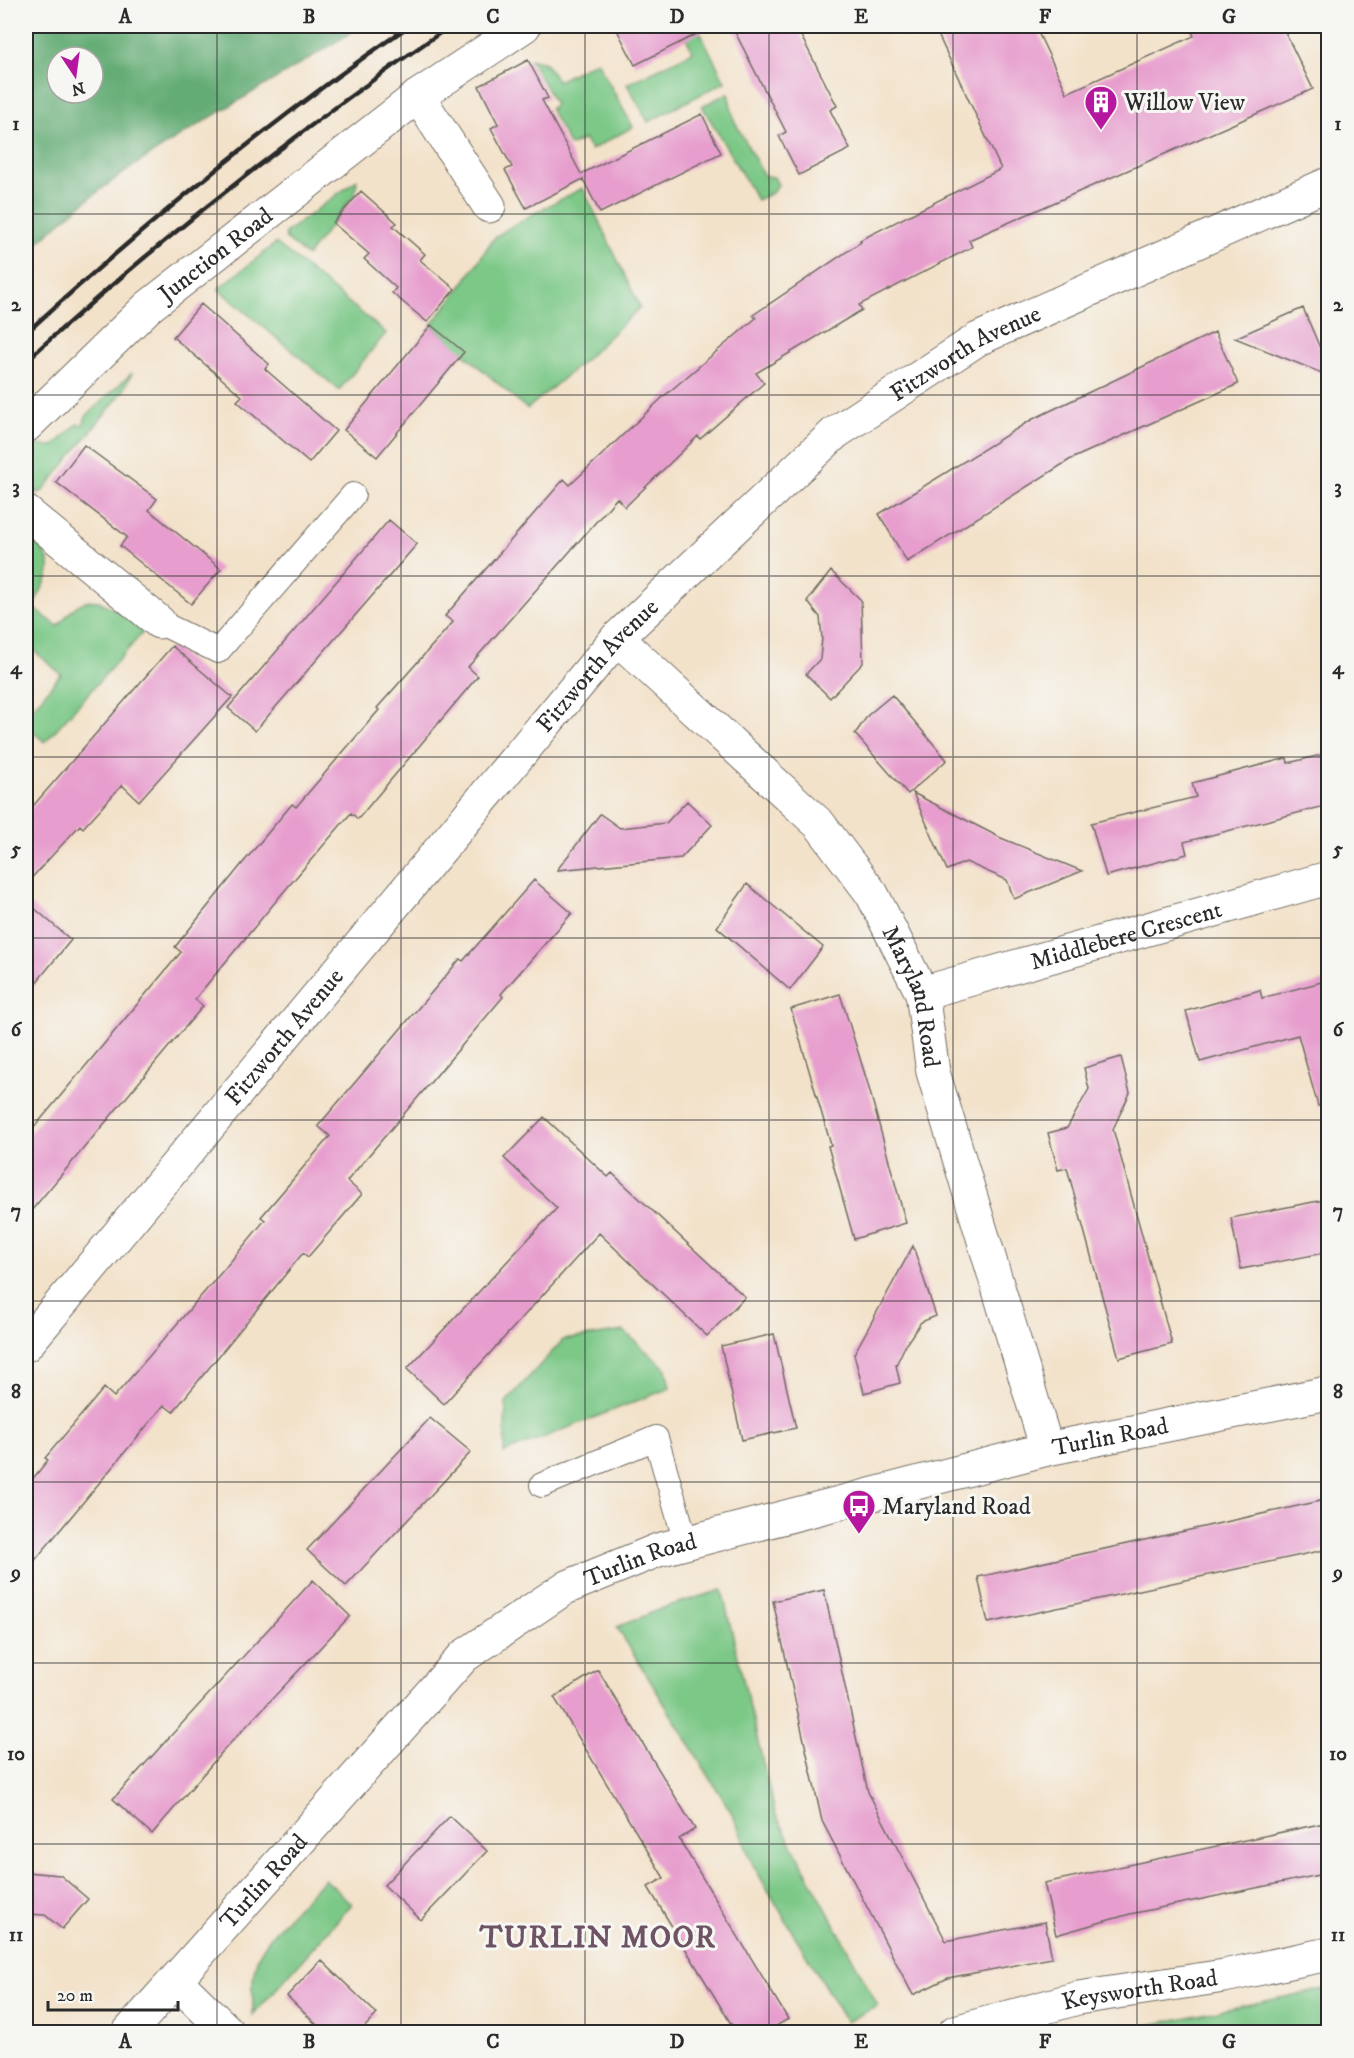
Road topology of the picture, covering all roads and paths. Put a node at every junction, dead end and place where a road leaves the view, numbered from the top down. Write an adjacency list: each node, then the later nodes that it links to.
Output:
1 (524, 26): 2 (street, Junction Road)
2 (418, 96): 4 (street); 5 (street, Junction Road)
3 (1329, 184): 9 (street, Fitzworth Avenue)
4 (489, 206)
5 (26, 426)
6 (353, 495): 8 (lane)
7 (26, 512): 8 (street)
8 (159, 622)
9 (617, 638): 11 (street, Maryland Road); 12 (street, Fitzworth Avenue)
10 (1329, 878): 11 (street, Middlebere Crescent)
11 (922, 993): 14 (street, Maryland Road)
12 (26, 1345)
13 (1329, 1393): 14 (street, Turlin Road)
14 (1047, 1449): 16 (street, Turlin Road)
15 (542, 1485): 16 (lane)
16 (686, 1543): 18 (street, Turlin Road)
17 (1329, 1954): 21 (street, Keysworth Road)
18 (176, 1981): 19 (street, Turlin Road); 20 (street)
19 (129, 2032)
20 (228, 2032)
21 (955, 2032)

